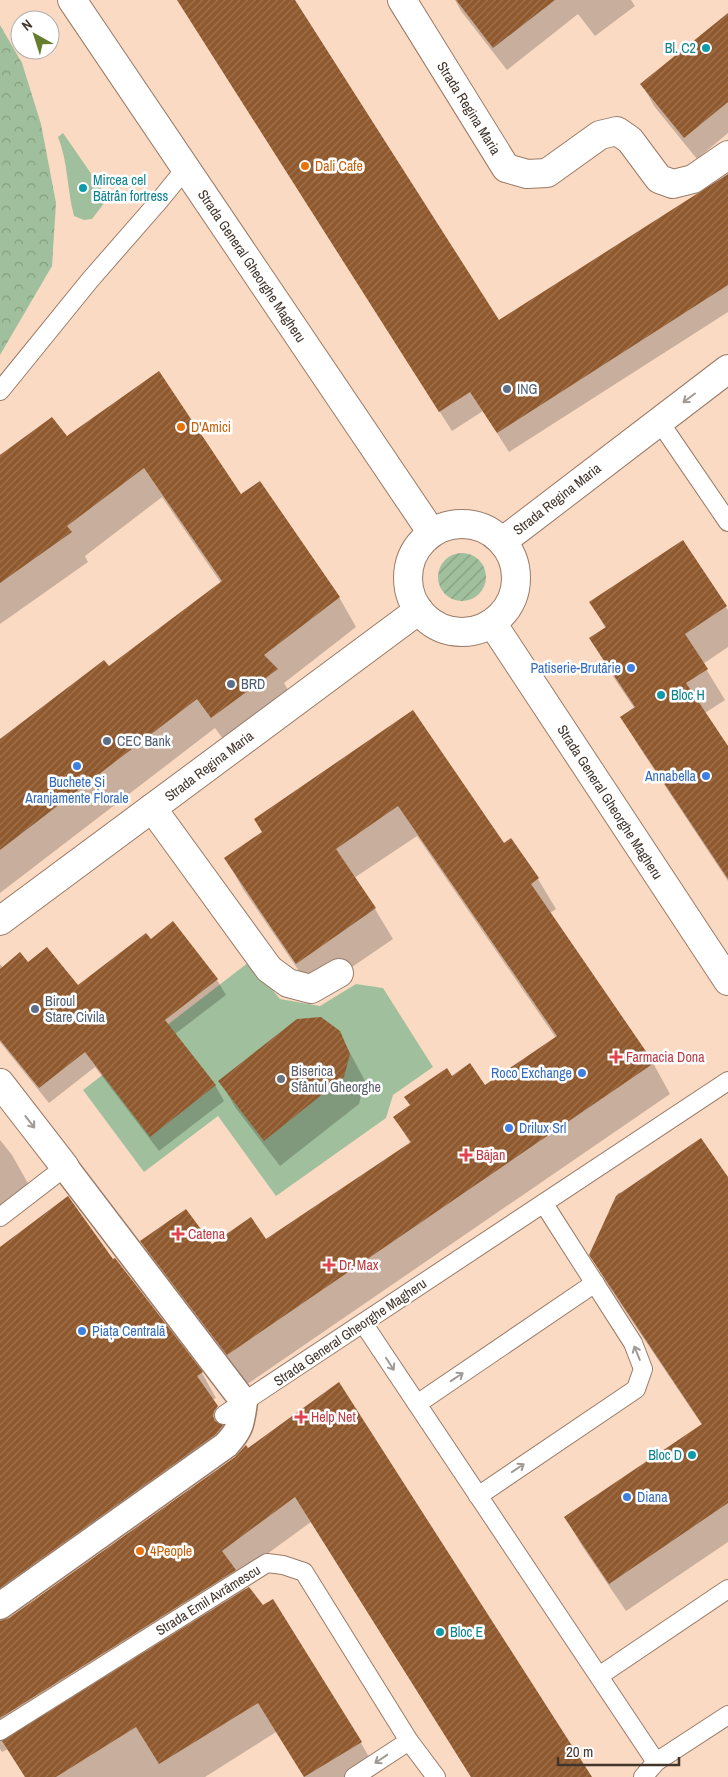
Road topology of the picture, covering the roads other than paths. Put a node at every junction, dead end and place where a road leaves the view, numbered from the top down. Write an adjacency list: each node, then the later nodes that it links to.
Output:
1 (72, 0): 4 (main road, Strada General Gheorghe Magheru)
2 (402, 0): 3 (main road, Strada Regina Maria)
3 (728, 155)
4 (186, 168): 6 (lane); 9 (main road, Strada General Gheorghe Magheru)
5 (728, 369): 7 (main road, Strada Regina Maria, one-way to 7)
6 (0, 391)
7 (659, 421): 8 (lane); 10 (main road, Strada Regina Maria)
8 (728, 522)
9 (432, 533): 10 (main road); 11 (main road)
10 (503, 542): 12 (main road)
11 (419, 610): 12 (main road); 13 (main road, Strada Regina Maria)
12 (492, 623): 16 (main road, Strada General Gheorghe Magheru)
13 (152, 808): 14 (main road, Strada Regina Maria); 15 (main road)
14 (0, 921)
15 (339, 973)
16 (728, 981)
17 (728, 1081): 20 (lane, Strada General Gheorghe Magheru)
18 (0, 1083): 19 (main road, one-way to 19)
19 (65, 1167): 21 (lane); 25 (street)
20 (544, 1204): 22 (lane); 23 (lane, Strada General Gheorghe Magheru)
21 (0, 1217)
22 (595, 1283): 24 (lane, one-way to 22); 26 (lane, one-way to 22)
23 (363, 1323): 24 (lane, one-way to 24); 25 (lane, Strada General Gheorghe Magheru)
24 (417, 1404): 26 (lane)
25 (234, 1409): 28 (street)
26 (478, 1496): 29 (lane)
27 (728, 1589): 29 (lane)
28 (0, 1606)
29 (599, 1676): 33 (lane)
30 (728, 1715): 33 (lane)
31 (0, 1731): 32 (lane, Strada Emil Avrămescu)
32 (409, 1740): 34 (lane, one-way to 34); 35 (lane, Strada Emil Avrămescu)
33 (656, 1762): 36 (lane)
34 (354, 1777)
35 (436, 1777)
36 (643, 1777)

